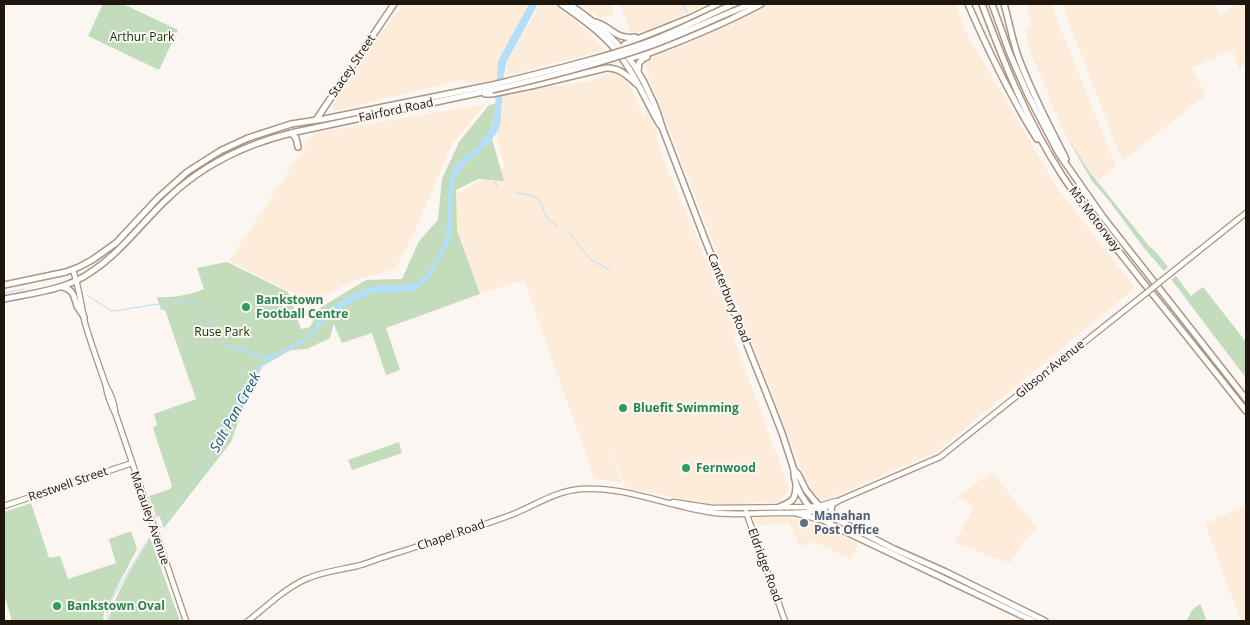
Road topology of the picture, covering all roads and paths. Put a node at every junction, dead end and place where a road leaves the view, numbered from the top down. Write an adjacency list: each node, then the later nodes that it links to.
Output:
1 (394, 4): 21 (highway, Stacey Street)
2 (561, 4): 16 (highway, Canterbury Road)
3 (569, 4): 12 (highway, Canterbury Road)
4 (719, 4): 13 (highway)
5 (752, 4): 20 (highway, Fairford Road, bridge)
6 (762, 4): 15 (highway)
7 (968, 4): 28 (highway)
8 (982, 4): 28 (highway, M5 Motorway)
9 (992, 4): 29 (highway, M5 Motorway)
10 (1004, 4): 29 (highway)
11 (731, 5): 20 (highway, Fairford Road, bridge)
12 (592, 22): 13 (highway); 14 (highway, Canterbury Road)
13 (645, 35): 14 (highway)
14 (622, 48): 16 (highway); 17 (highway, Canterbury Road)
15 (658, 50): 17 (highway); 18 (highway)
16 (619, 55): 17 (highway); 19 (highway, Canterbury Road)
17 (630, 58): 18 (highway, Canterbury Road)
18 (638, 71): 24 (highway, Canterbury Road)
19 (638, 85): 20 (highway); 24 (highway, Canterbury Road)
20 (492, 89): 22 (highway, Fairford Road); 25 (highway, Fairford Road)
21 (327, 103): 22 (highway); 23 (highway, Stacey Street)
22 (336, 116): 23 (highway, Fairford Road)
23 (316, 120): 25 (highway, Stacey Street); 31 (highway, Fairford Road)
24 (662, 127): 40 (highway, Canterbury Road)
25 (310, 129): 26 (highway, Fairford Road)
26 (291, 133): 27 (highway); 32 (highway, Fairford Road)
27 (298, 146)
28 (1055, 164): 38 (highway, M5 Motorway)
29 (1075, 177): 37 (highway, M5 Motorway)
30 (1246, 213): 42 (main road, Gibson Avenue, bridge)
31 (73, 270): 32 (main road, Macauley Avenue); 33 (highway)
32 (76, 280): 34 (highway); 36 (main road, Macauley Avenue)
33 (4, 285)
34 (60, 287): 35 (highway); 36 (highway)
35 (4, 299)
36 (84, 317): 39 (main road, Macauley Avenue)
37 (1246, 399)
38 (1246, 412)
39 (132, 463): 43 (main road, Restwell Street); 53 (main road, Macauley Avenue)
40 (794, 470): 41 (highway, Canterbury Road); 47 (highway, Canterbury Road)
41 (796, 482): 45 (highway); 46 (highway, Canterbury Road)
42 (840, 500): 44 (main road, Gibson Avenue); 47 (main road, Gibson Avenue)
43 (4, 506)
44 (832, 506): 47 (main road, Gibson Avenue); 51 (highway)
45 (779, 507): 46 (main road, Chapel Road); 48 (main road, Chapel Road)
46 (809, 507): 47 (main road, Gibson Avenue); 49 (highway, Canterbury Road)
47 (820, 508): 49 (main road, Gibson Avenue); 51 (highway, Canterbury Road)
48 (746, 510): 50 (main road, Chapel Road); 54 (main road, Chapel Road); 55 (main road, Eldridge Road)
49 (814, 511): 50 (main road, Chapel Road); 52 (highway, Canterbury Road)
50 (796, 513): 52 (highway)
51 (834, 518): 57 (highway, Canterbury Road)
52 (824, 520): 56 (highway, Canterbury Road)
53 (186, 621)
54 (248, 621)
55 (785, 621)
56 (1033, 621)
57 (1045, 621)

